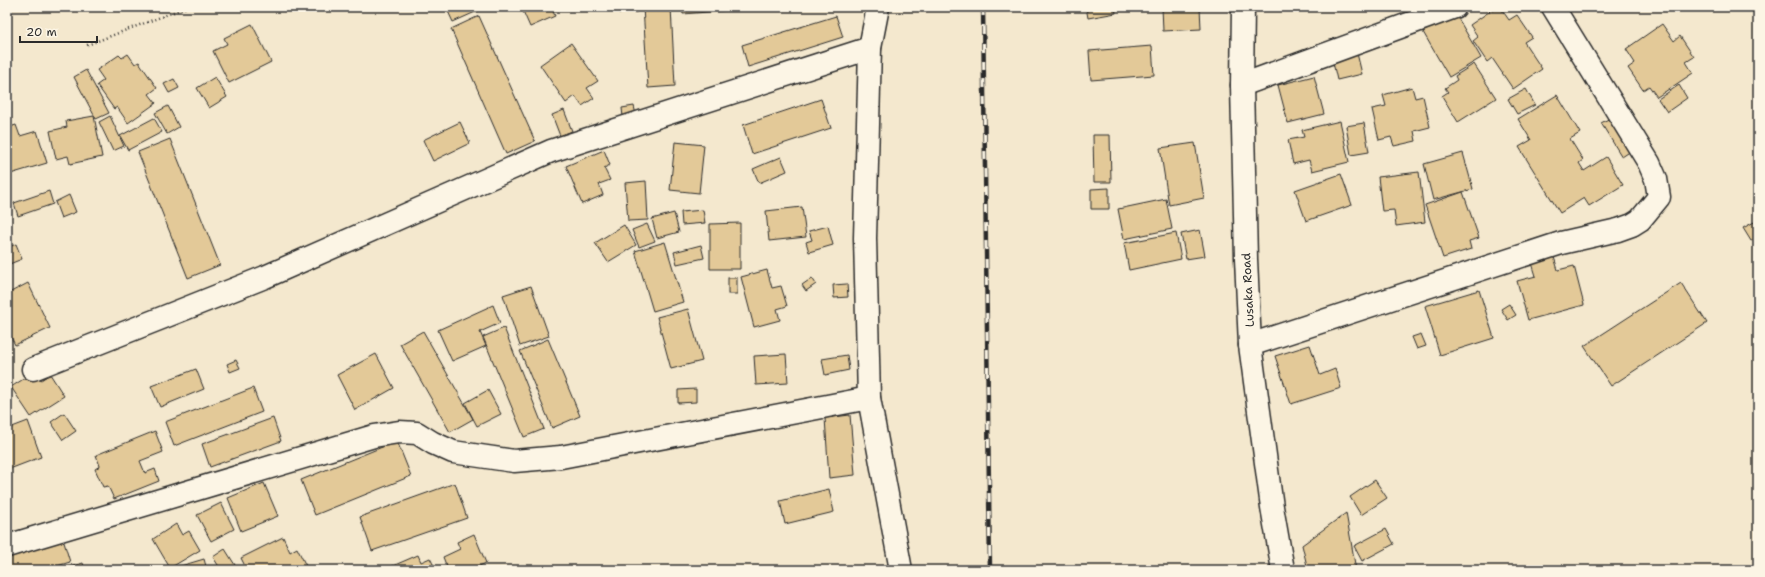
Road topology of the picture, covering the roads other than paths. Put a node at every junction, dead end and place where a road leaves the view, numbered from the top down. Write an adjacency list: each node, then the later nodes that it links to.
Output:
1 (878, 7): 5 (street)
2 (1243, 7): 6 (street, Lusaka Road)
3 (1454, 7): 6 (street)
4 (1553, 7): 7 (street)
5 (870, 48): 8 (street); 9 (street)
6 (1242, 85): 7 (street, Lusaka Road)
7 (1250, 345): 12 (street, Lusaka Road)
8 (33, 370)
9 (868, 398): 10 (street); 11 (street)
10 (7, 546)
11 (901, 570)
12 (1283, 570)

